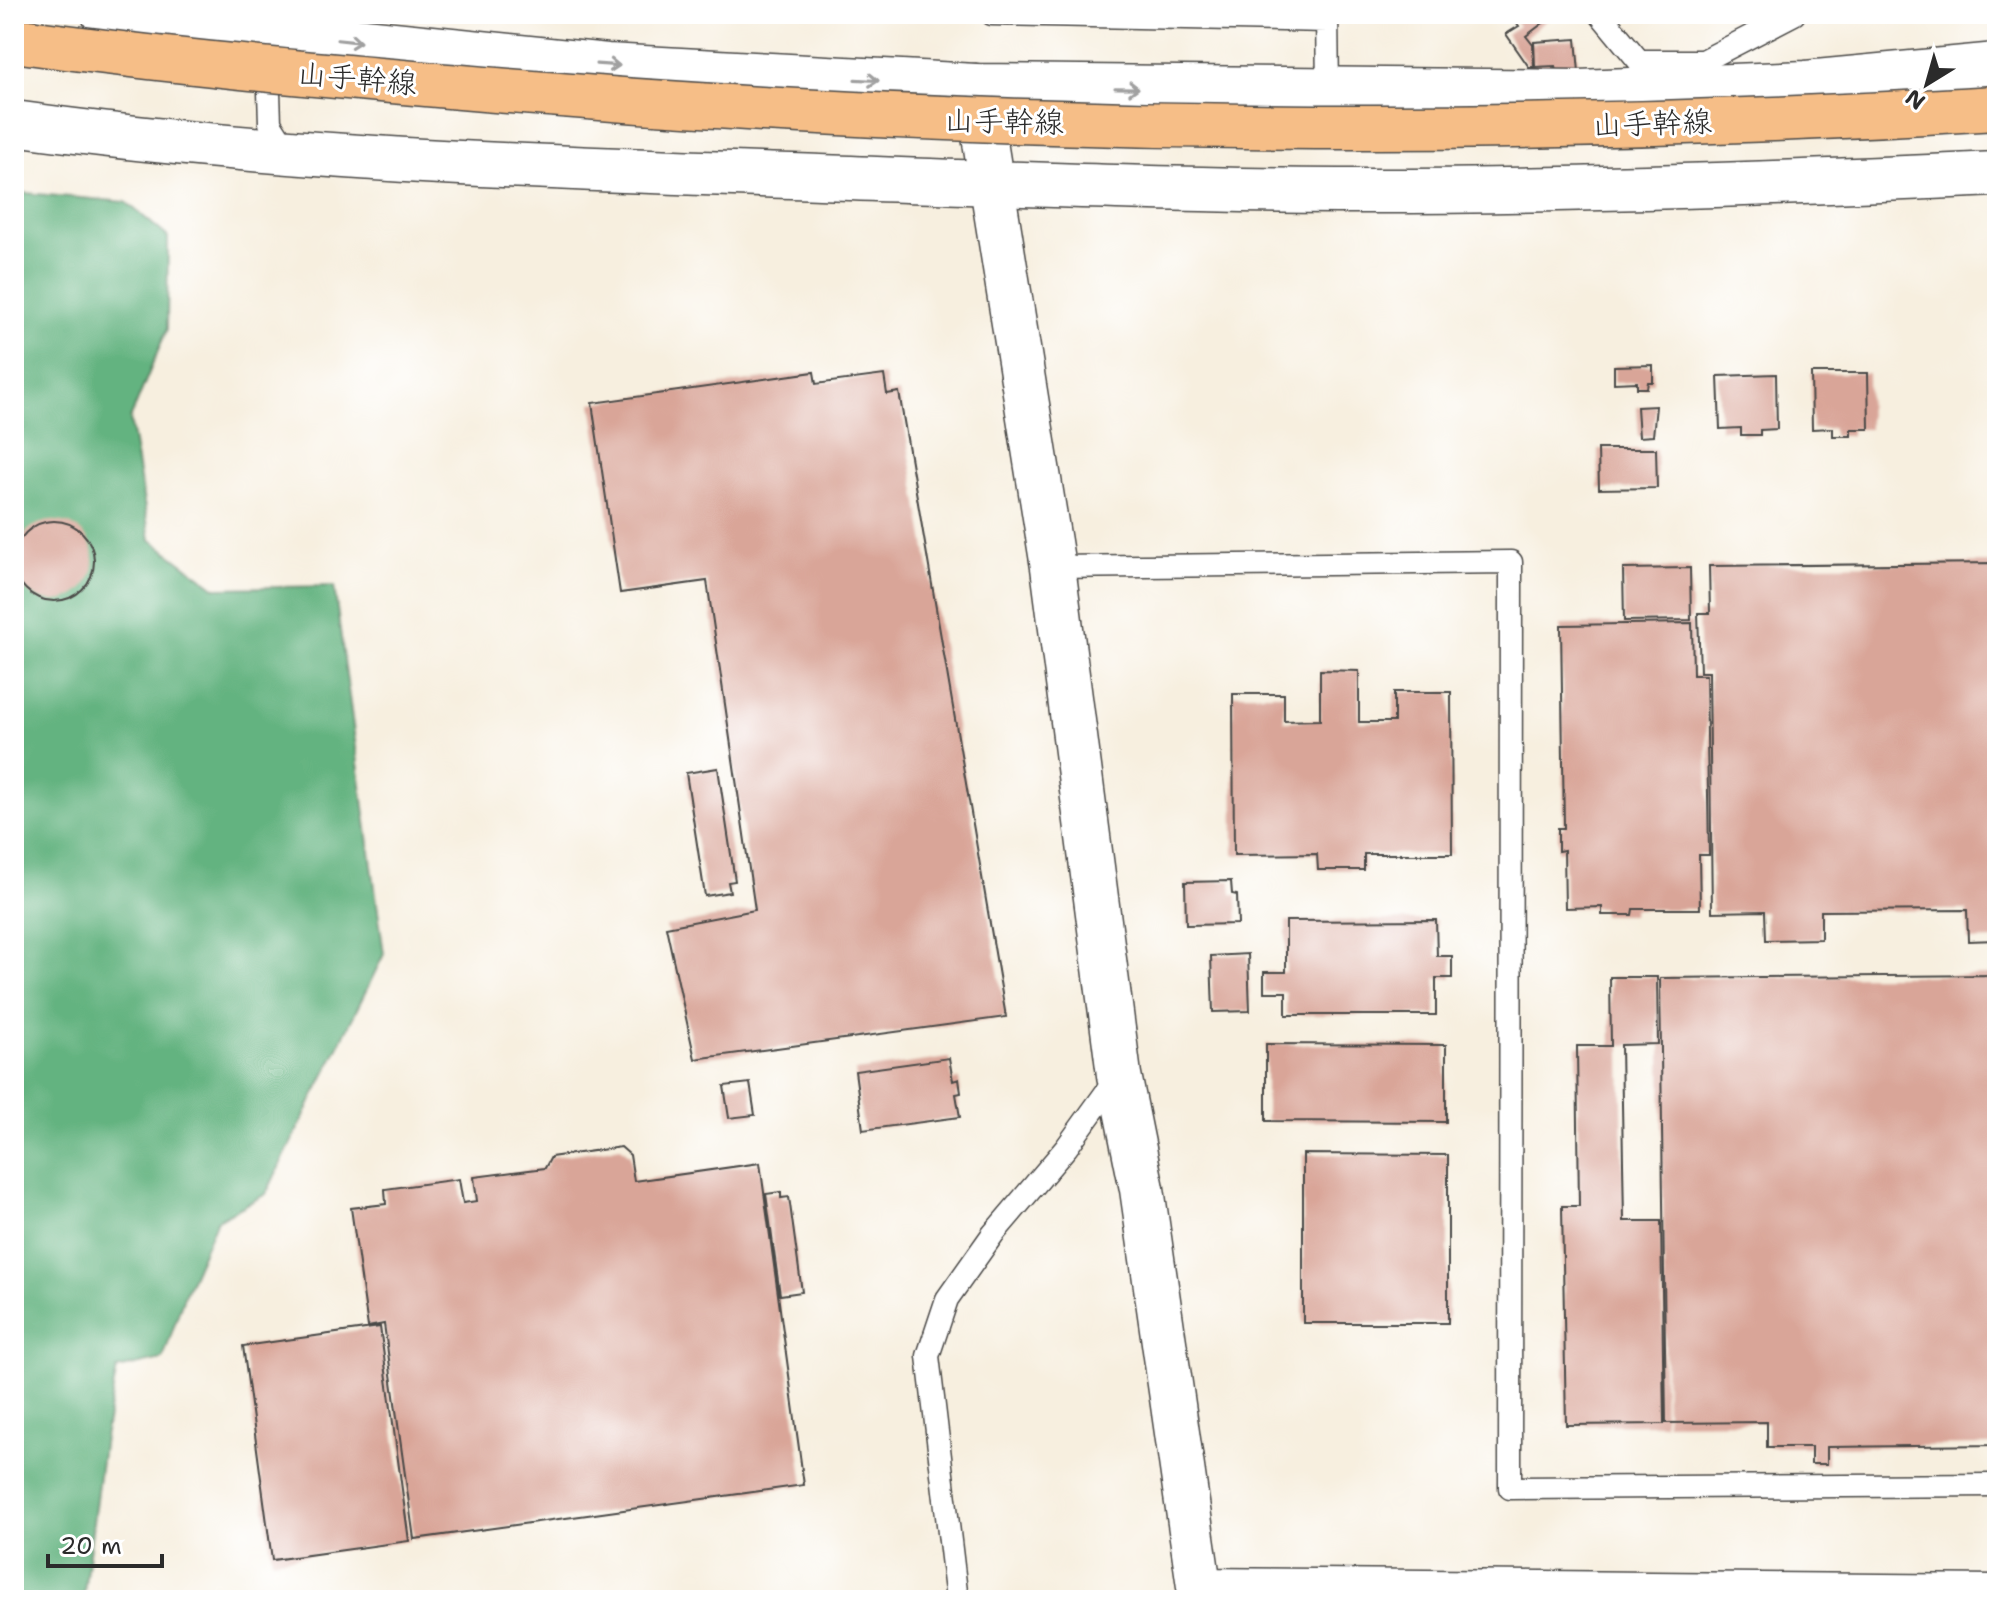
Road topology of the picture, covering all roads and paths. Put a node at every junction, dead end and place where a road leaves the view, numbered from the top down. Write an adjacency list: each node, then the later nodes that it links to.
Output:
1 (104, 14): 6 (street)
2 (992, 14): 5 (lane)
3 (1794, 14): 4 (lane)
4 (1601, 15)
5 (1327, 17): 10 (lane)
6 (267, 23): 9 (street, one-way to 9); 13 (lane)
7 (14, 40): 11 (main road, 山手幹線, bridge)
8 (1997, 65): 10 (street)
9 (976, 86): 10 (street, one-way to 10); 15 (street)
10 (1328, 91)
11 (1997, 108)
12 (14, 123): 13 (street)
13 (288, 151): 15 (street)
14 (1997, 174): 15 (street)
15 (991, 183): 16 (street)
16 (1053, 567): 17 (street); 18 (lane)
17 (1119, 1075): 19 (street); 21 (lane)
18 (1997, 1485)
19 (1201, 1595): 20 (street)
20 (1997, 1597)
21 (957, 1600)

